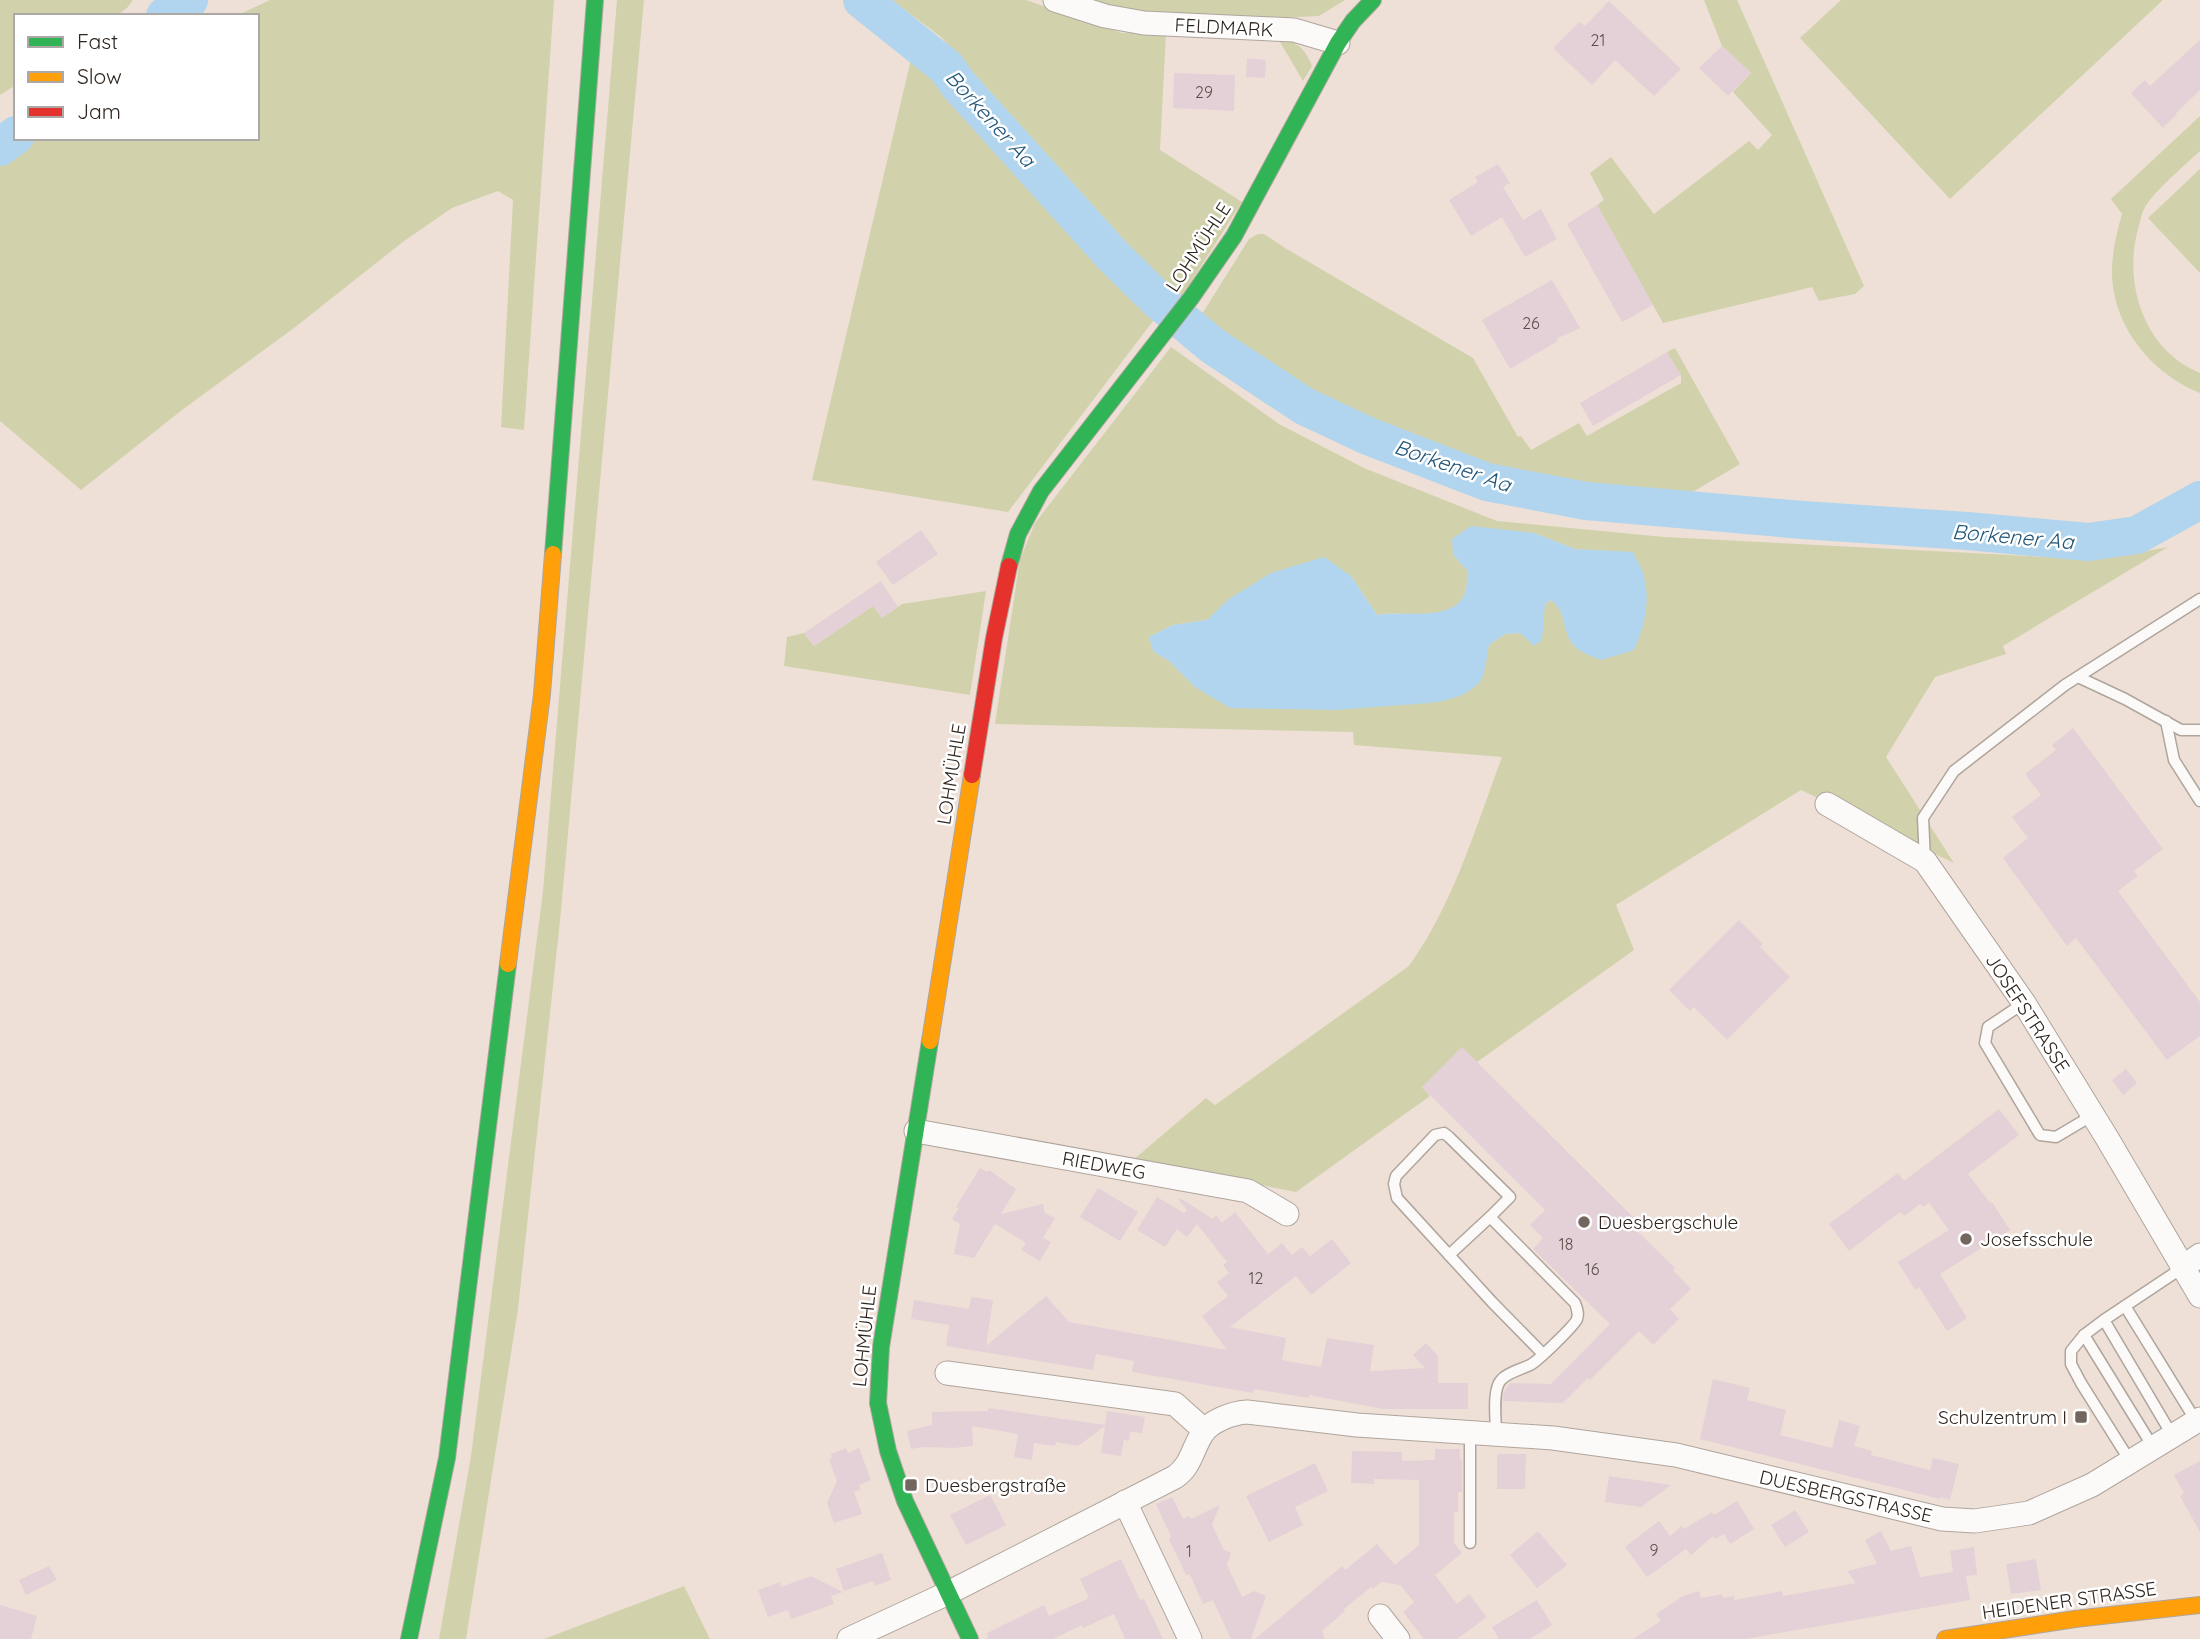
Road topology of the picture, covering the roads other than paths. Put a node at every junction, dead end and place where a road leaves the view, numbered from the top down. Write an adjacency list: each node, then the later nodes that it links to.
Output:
1 (595, 0): 36 (main road)
2 (1055, 0): 4 (street, FELDMARK)
3 (1373, 0): 4 (main road)
4 (1338, 43): 14 (main road, LOHMÜHLE)
5 (2200, 600): 6 (lane)
6 (2078, 677): 7 (lane); 11 (lane)
7 (2166, 722): 8 (lane); 9 (lane)
8 (2200, 730)
9 (2200, 801)
10 (1827, 804): 11 (street, JOSEFSTRASSE)
11 (1925, 861): 12 (street, JOSEFSTRASSE)
12 (2024, 1003): 13 (street, JOSEFSTRASSE); 13 (lane)
13 (2093, 1115): 18 (street, JOSEFSTRASSE)
14 (916, 1131): 15 (street, RIEDWEG); 33 (main road, LOHMÜHLE)
15 (1287, 1214)
16 (1490, 1217): 17 (lane); 17 (lane); 23 (lane)
17 (1449, 1255): 23 (lane)
18 (2191, 1261): 19 (street, JOSEFSTRASSE); 20 (lane)
19 (2199, 1291)
20 (2125, 1306): 21 (lane); 25 (lane)
21 (2104, 1320): 22 (lane); 29 (lane)
22 (2084, 1335): 29 (lane); 30 (lane)
23 (1543, 1354): 28 (lane)
24 (947, 1373): 26 (street)
25 (2198, 1420): 29 (street, DUESBERGSTRASSE)
26 (1204, 1430): 27 (street, DUESBERGSTRASSE); 31 (street)
27 (1470, 1433): 28 (street, DUESBERGSTRASSE); 32 (lane)
28 (1496, 1434): 30 (street, DUESBERGSTRASSE)
29 (2162, 1441): 30 (street, DUESBERGSTRASSE)
30 (2130, 1461)
31 (1125, 1502): 33 (street); 39 (street)
32 (1470, 1543)
33 (948, 1593): 37 (street); 38 (main road, LOHMÜHLE)
34 (2200, 1605): 41 (main road, HEIDENER STRASSE)
35 (1380, 1616): 40 (street)
36 (409, 1639)
37 (849, 1639)
38 (970, 1639)
39 (1190, 1639)
40 (1398, 1639)
41 (1945, 1639)

